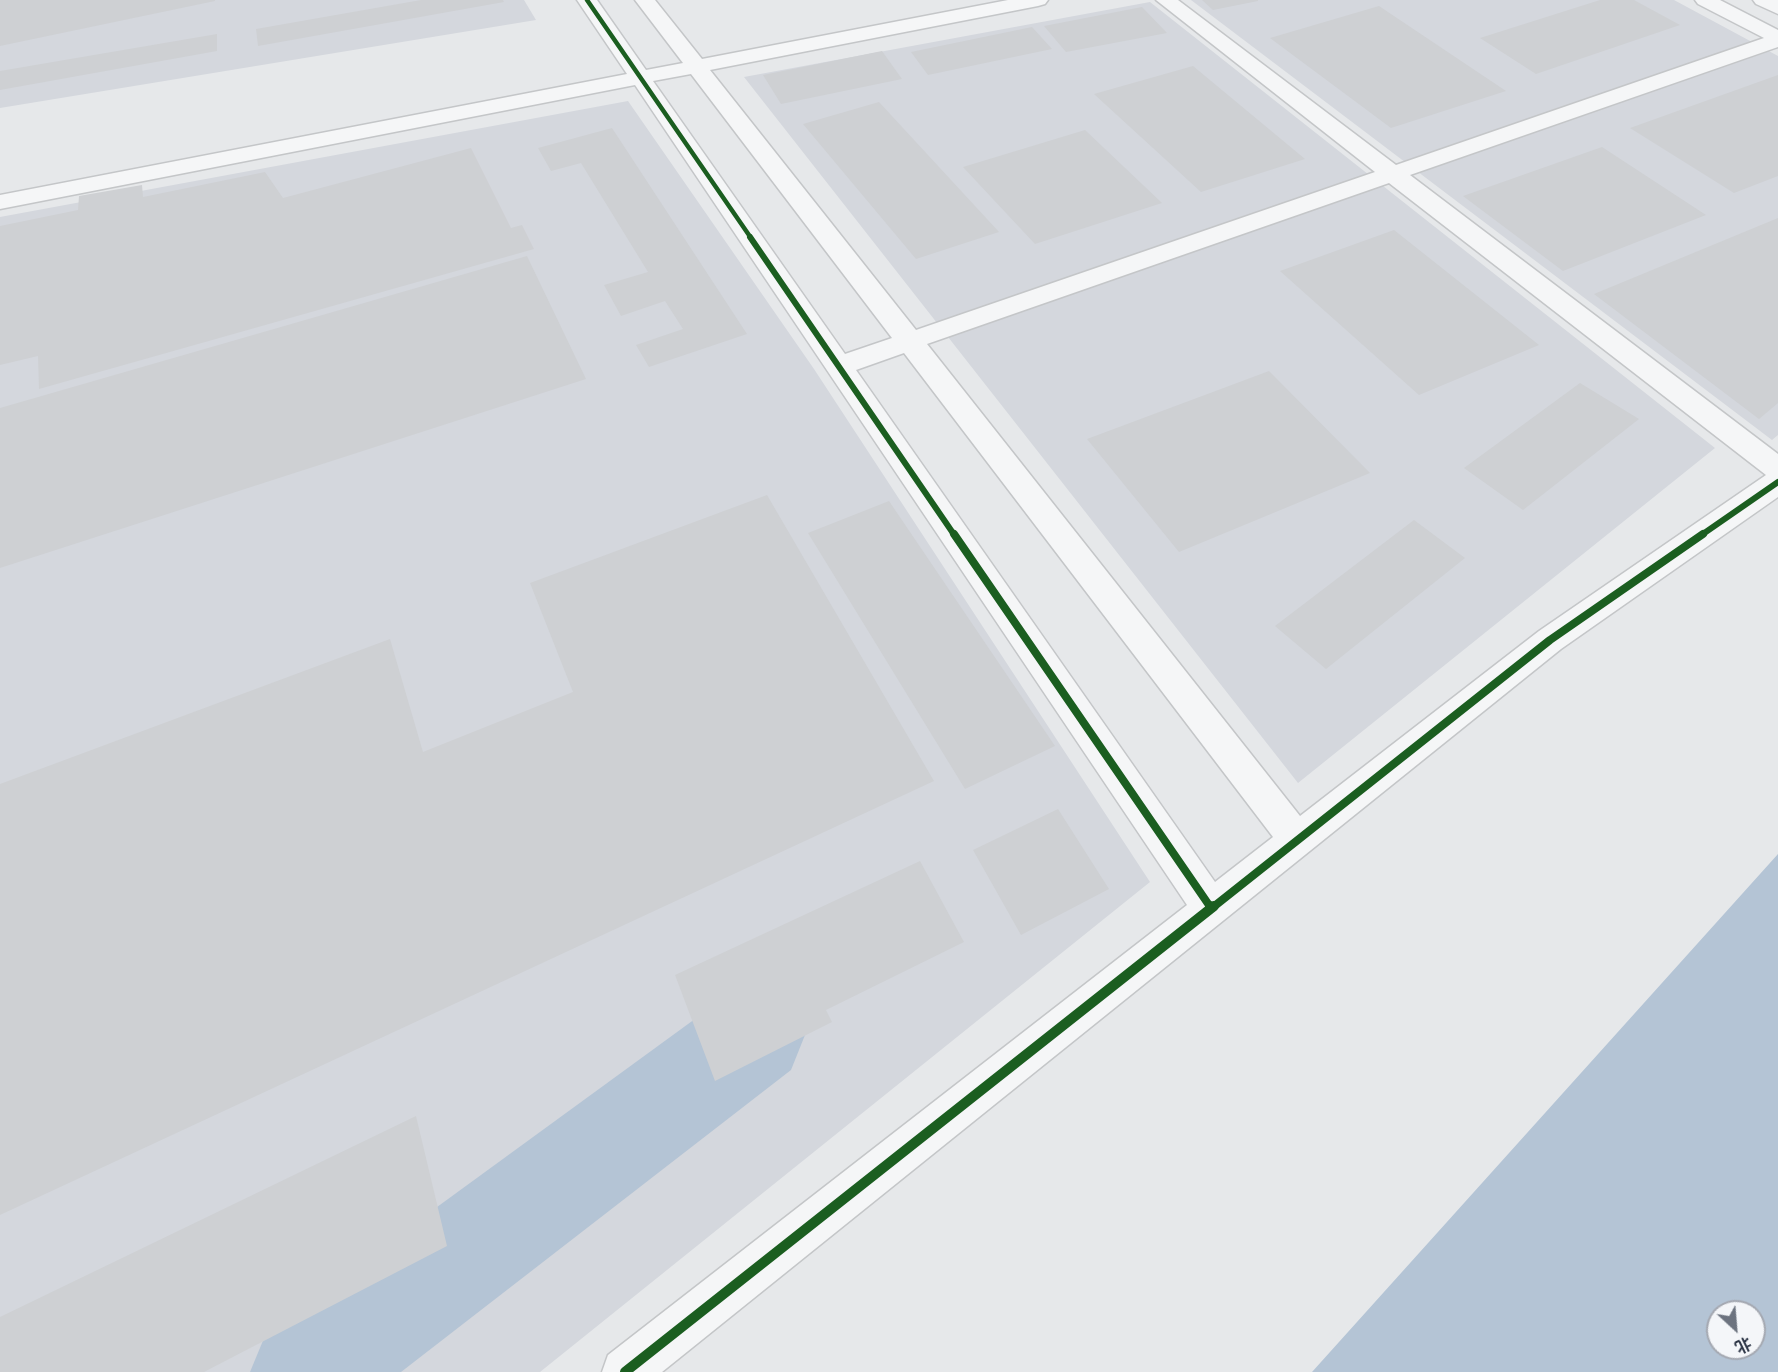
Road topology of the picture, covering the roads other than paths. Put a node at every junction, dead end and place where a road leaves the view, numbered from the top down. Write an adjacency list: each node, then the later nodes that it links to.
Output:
1 (587, 0): 10 (street)
2 (645, 0): 9 (street)
3 (1038, 0): 9 (street)
4 (1166, 0): 11 (street)
5 (1705, 0): 8 (street)
6 (1763, 0): 7 (street)
7 (1778, 8)
8 (1778, 39): 11 (street)
9 (694, 67): 10 (street); 13 (street)
10 (639, 78): 12 (street); 14 (street)
11 (1391, 173): 13 (street); 15 (street)
12 (0, 202)
13 (908, 341): 14 (street); 17 (street)
14 (838, 366): 18 (street)
15 (1778, 470)
16 (1778, 482): 17 (street)
17 (1298, 840): 18 (street)
18 (1212, 908): 19 (street)
19 (626, 1372)

